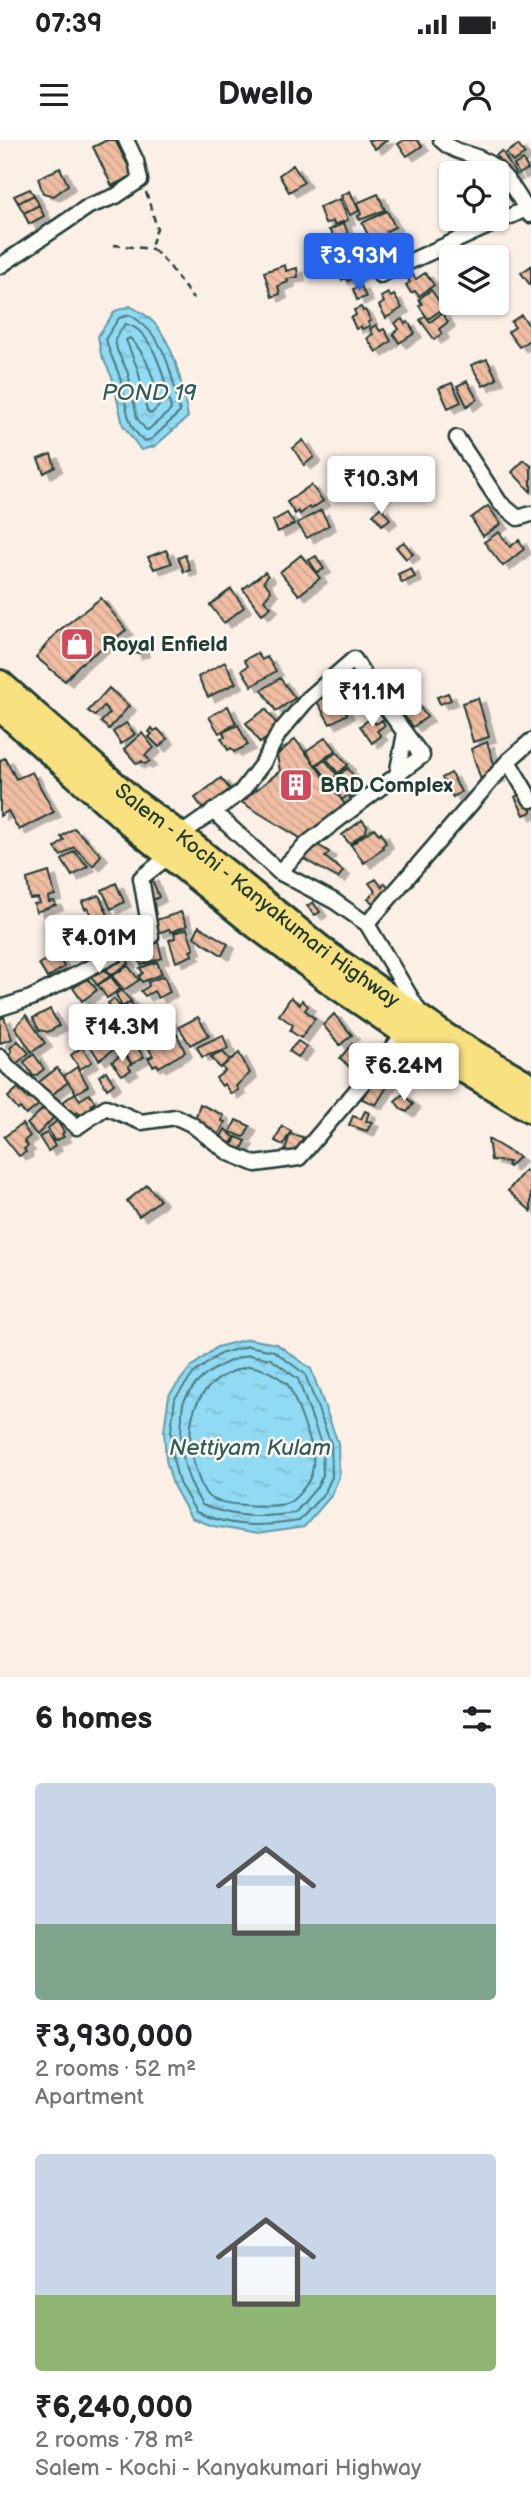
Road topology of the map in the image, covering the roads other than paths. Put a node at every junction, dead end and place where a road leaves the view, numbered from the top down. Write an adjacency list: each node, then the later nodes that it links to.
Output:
1 (126, 140): 4 (street)
2 (441, 140): 3 (street)
3 (529, 213): 5 (street)
4 (0, 266)
5 (380, 275)
6 (457, 438): 7 (street)
7 (531, 514)
8 (0, 683): 16 (highway, Salem - Kochi - Kanyakumari Highway)
9 (0, 708): 16 (highway, Salem - Kochi - Kanyakumari Highway)
10 (405, 733): 13 (street); 13 (street); 15 (street)
11 (531, 741): 12 (street)
12 (508, 761): 14 (street); 18 (street)
13 (397, 775): 17 (street)
14 (531, 800)
15 (213, 811): 16 (street); 17 (street)
16 (175, 845): 19 (street); 20 (highway, Salem - Kochi - Kanyakumari Highway)
17 (279, 872): 18 (street)
18 (367, 924): 20 (street)
19 (0, 1009)
20 (415, 1026): 21 (highway, Salem - Kochi - Kanyakumari Highway); 22 (street)
21 (441, 1045): 23 (highway, Salem - Kochi - Kanyakumari Highway); 24 (highway, Salem - Kochi - Kanyakumari Highway)
22 (0, 1057)
23 (531, 1086)
24 (531, 1110)

